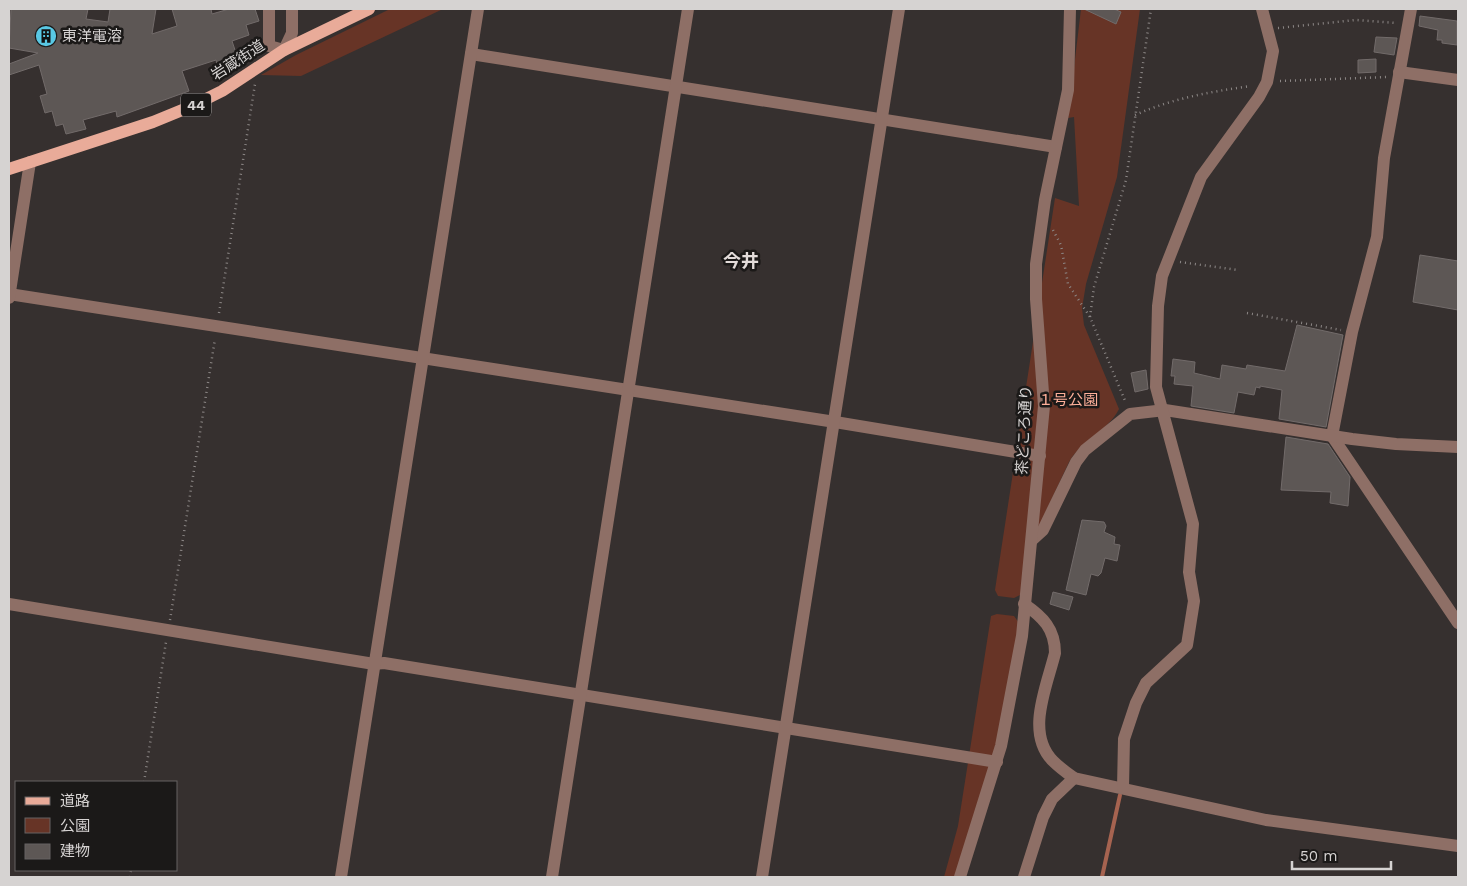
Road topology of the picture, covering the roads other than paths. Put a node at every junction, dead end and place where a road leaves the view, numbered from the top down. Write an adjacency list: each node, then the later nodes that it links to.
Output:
1 (269, 9): 10 (street)
2 (292, 9): 10 (street)
3 (369, 9): 10 (main road, 岩蔵街道 / 44)
4 (478, 9): 11 (street)
5 (688, 9): 14 (street)
6 (899, 9): 15 (street)
7 (1070, 9): 16 (street, 茶どころ通り)
8 (1262, 9): 22 (street)
9 (1410, 9): 12 (street)
10 (284, 50): 17 (main road, 岩蔵街道 / 44)
11 (471, 54): 14 (street); 20 (street)
12 (1399, 72): 13 (street); 24 (street)
13 (1458, 80)
14 (676, 86): 15 (street); 21 (street)
15 (881, 118): 16 (street); 23 (street)
16 (1056, 147): 26 (street, 茶どころ通り)
17 (30, 162): 18 (main road, 岩蔵街道 / 44); 19 (street)
18 (9, 169)
19 (9, 296): 20 (street)
20 (422, 358): 21 (street); 31 (street)
21 (628, 390): 23 (street); 32 (street)
22 (1161, 410): 24 (street); 27 (street); 36 (street)
23 (835, 422): 26 (street); 33 (street)
24 (1332, 436): 25 (street); 30 (street)
25 (1458, 447)
26 (1040, 456): 27 (street, 茶どころ通り)
27 (1032, 540): 29 (street, 茶どころ通り)
28 (9, 604): 31 (street)
29 (1024, 604): 34 (street, 茶どころ通り); 35 (street)
30 (1458, 623)
31 (374, 664): 32 (street); 38 (street)
32 (580, 694): 33 (street); 39 (street)
33 (786, 726): 34 (street); 40 (street)
34 (997, 762): 41 (street, 茶どころ通り)
35 (1074, 778): 36 (street); 42 (street)
36 (1123, 788): 37 (street)
37 (1458, 846)
38 (340, 877)
39 (552, 877)
40 (762, 877)
41 (960, 877)
42 (1024, 877)

